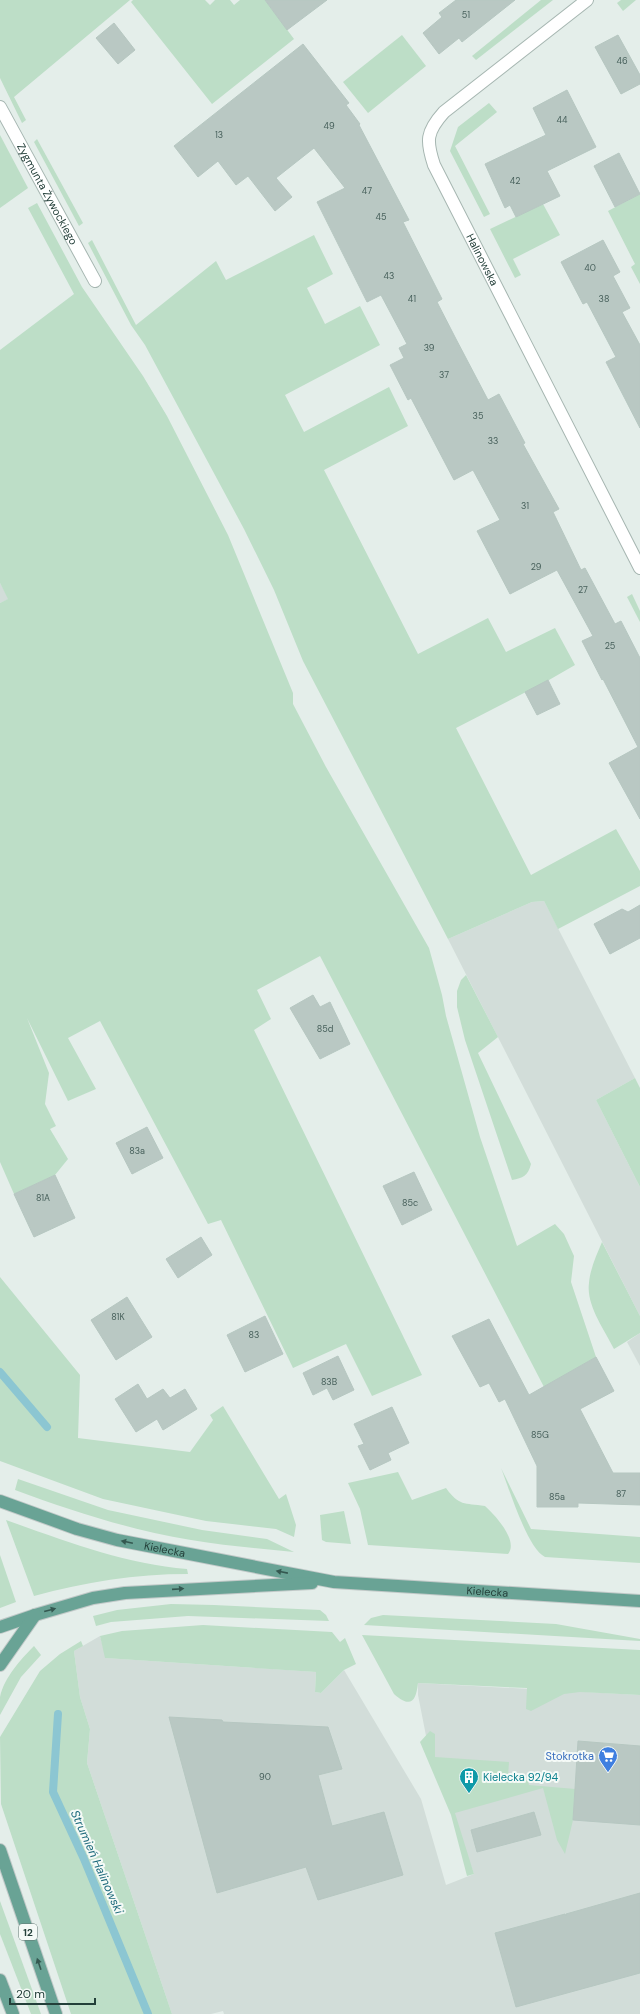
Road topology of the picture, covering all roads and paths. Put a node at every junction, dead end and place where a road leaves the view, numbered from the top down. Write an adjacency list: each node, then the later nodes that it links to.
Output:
1 (587, 0): 4 (street, Halinowska)
2 (0, 107): 3 (street, Zygmunta Żywockiego)
3 (95, 281)
4 (640, 568)
5 (0, 1501): 6 (main road, Kielecka, one-way to 5)
6 (334, 1582): 7 (main road, Kielecka); 8 (main road, Kielecka, one-way to 6)
7 (640, 1601)
8 (35, 1615): 9 (main road, Kielecka); 10 (main road)
9 (0, 1627)
10 (0, 1664)
11 (0, 1850): 14 (main road, 12, one-way to 11)
12 (0, 1980): 13 (main road)
13 (13, 2014)
14 (56, 2014)

